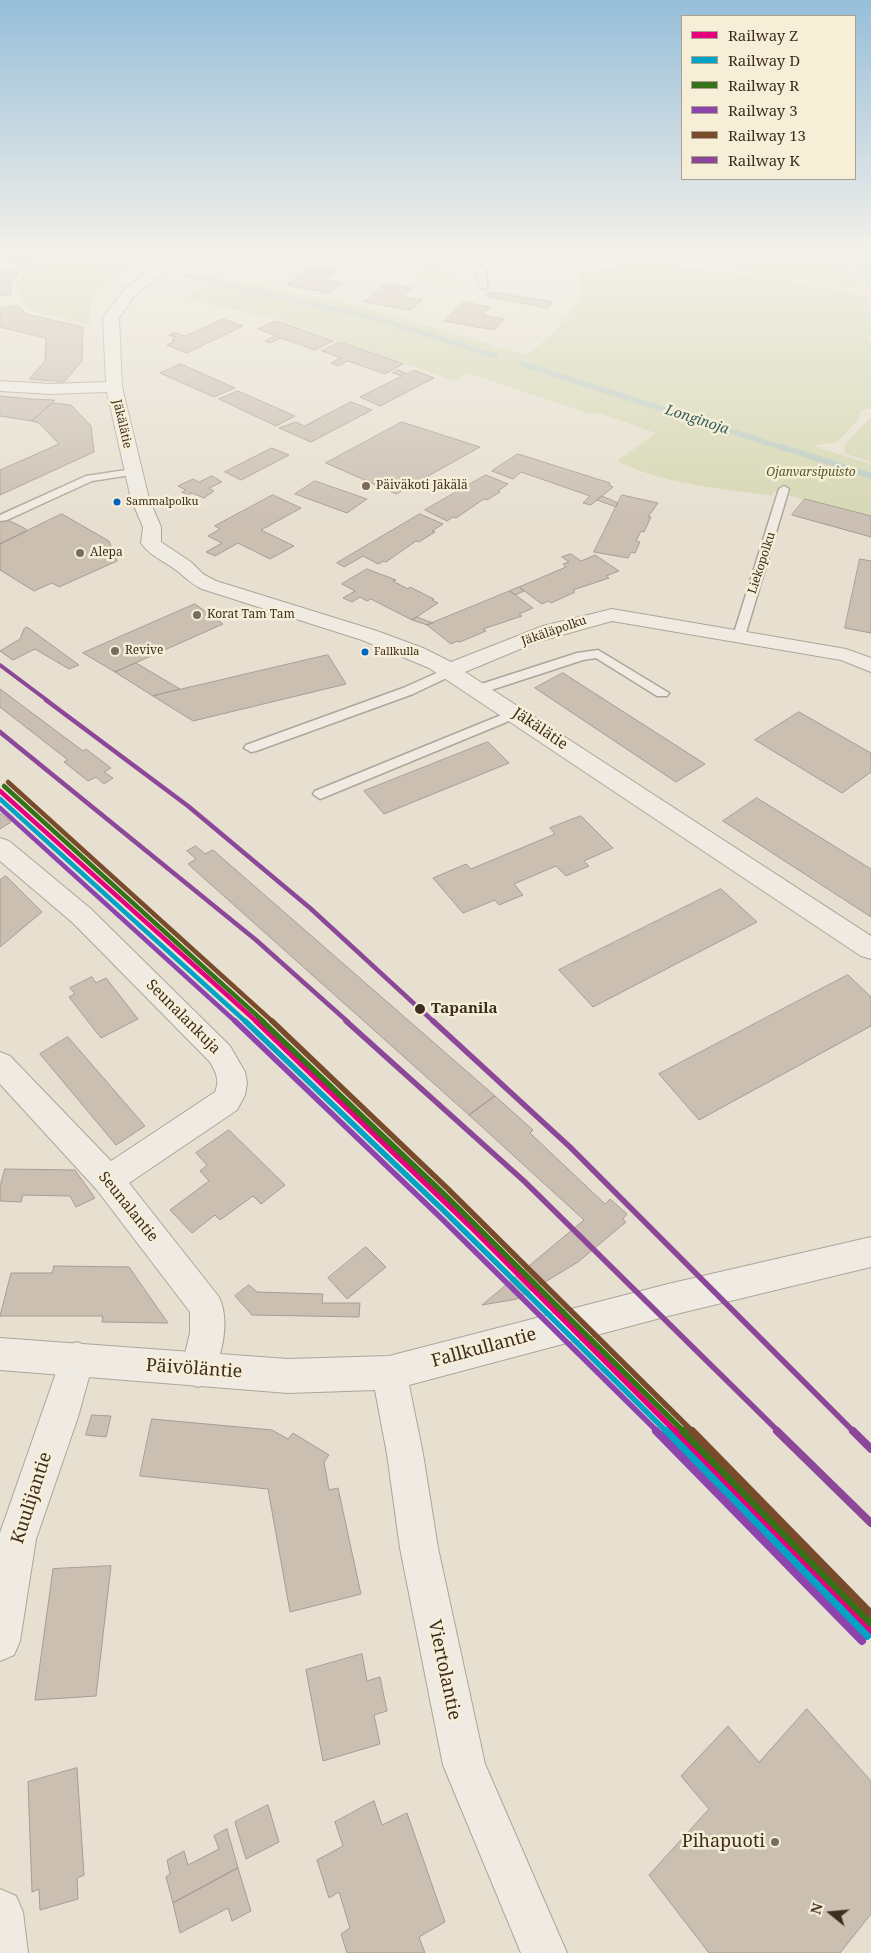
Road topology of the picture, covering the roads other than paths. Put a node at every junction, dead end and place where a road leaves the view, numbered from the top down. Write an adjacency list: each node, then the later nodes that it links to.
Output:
1 (112, 341): 3 (street, Jäkälätie)
2 (0, 386): 3 (street)
3 (114, 387): 4 (street, Jäkälätie)
4 (133, 472): 6 (lane); 9 (street, Jäkälätie)
5 (784, 489): 7 (lane, Liekopolku)
6 (3, 518)
7 (739, 636): 8 (street, Jäkäläpolku); 9 (street, Jäkäläpolku)
8 (871, 666)
9 (450, 671): 10 (street, Jäkälätie); 13 (lane, Jäkäläpolku)
10 (480, 689): 11 (lane); 12 (street, Jäkälätie)
11 (662, 693)
12 (516, 713): 14 (lane); 16 (street, Jäkälätie)
13 (251, 748)
14 (320, 794)
15 (0, 847): 18 (street, Seunalankuja)
16 (871, 949)
17 (3, 1067): 18 (street, Seunalantie)
18 (108, 1180): 22 (street, Seunalantie)
19 (860, 1255): 23 (street, Fallkullantie)
20 (0, 1354): 21 (street, Päivöläntie)
21 (77, 1359): 22 (street, Päivöläntie); 24 (street, Kuulijantie)
22 (198, 1370): 23 (street, Päivöläntie)
23 (389, 1373): 27 (street, Viertolantie)
24 (0, 1641)
25 (0, 1912): 26 (street)
26 (5, 1953)
27 (544, 1953)

